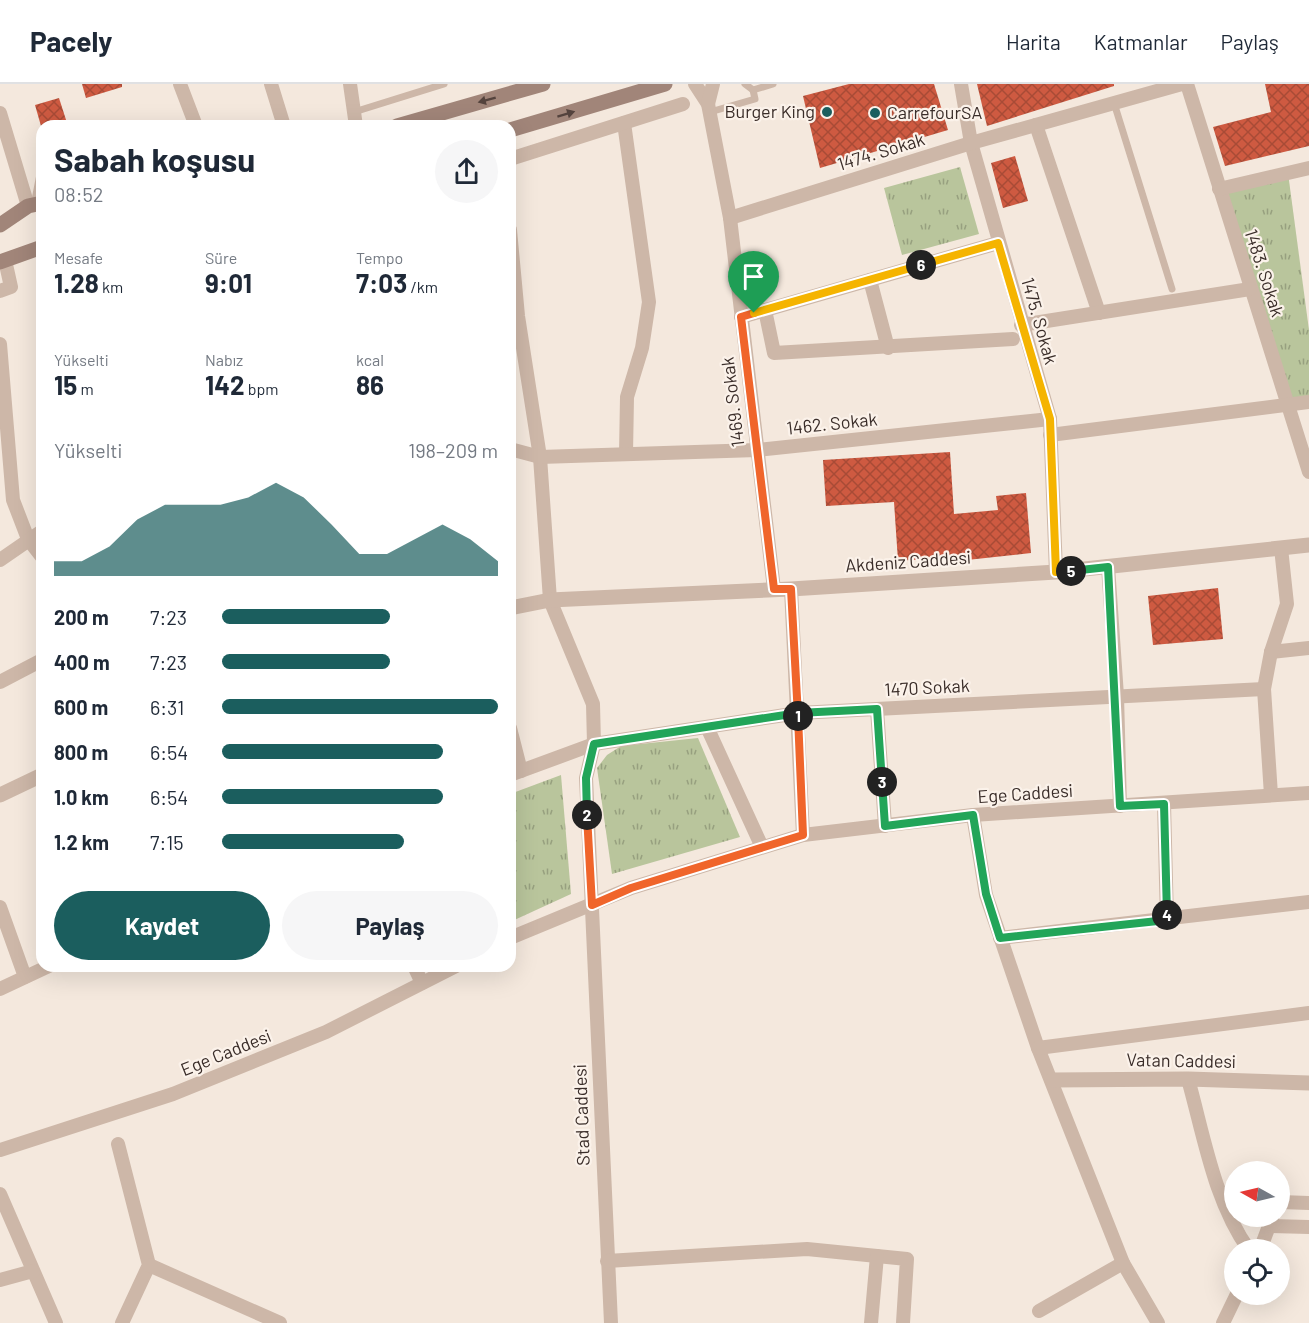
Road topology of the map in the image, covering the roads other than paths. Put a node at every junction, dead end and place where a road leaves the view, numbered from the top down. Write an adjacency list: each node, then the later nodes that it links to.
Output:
1 (180, 84): 20 (street)
2 (271, 84): 21 (street)
3 (350, 84): 19 (street)
4 (444, 84): 19 (lane)
5 (543, 84): 22 (main road, one-way to 22)
6 (665, 84): 25 (main road, one-way to 6)
7 (695, 84): 17 (street, 1469. Sokak)
8 (713, 84): 17 (street, 1469. Sokak)
9 (745, 84): 14 (lane)
10 (773, 84): 14 (lane)
11 (961, 84): 26 (street, 1475. Sokak)
12 (1182, 84): 15 (street, 1474. Sokak)
13 (1187, 84): 29 (street, 1483. Sokak)
14 (753, 90): 17 (lane)
15 (1114, 103): 24 (street, 1474. Sokak); 37 (lane)
16 (683, 104): 23 (street)
17 (709, 108): 31 (street, 1469. Sokak)
18 (0, 113): 30 (street)
19 (355, 119)
20 (194, 120)
21 (282, 120)
22 (418, 120)
23 (624, 123): 27 (street); 54 (street)
24 (1036, 124): 26 (street, 1474. Sokak); 42 (street)
25 (516, 128)
26 (970, 143): 31 (street, 1474. Sokak); 33 (street, 1475. Sokak)
27 (516, 157)
28 (1309, 168): 29 (street)
29 (1219, 189): 38 (street, 1483. Sokak)
30 (35, 205): 32 (main road)
31 (730, 218): 43 (street, 1469. Sokak)
32 (0, 225)
33 (998, 243): 36 (street); 44 (street, 1475. Sokak)
34 (36, 250): 35 (main road)
35 (3, 261): 39 (street)
36 (870, 280): 41 (street); 47 (street)
37 (1172, 289)
38 (1250, 289): 42 (street); 49 (street, 1483. Sokak)
39 (0, 291)
40 (516, 296): 55 (street)
41 (765, 310): 43 (street); 47 (street)
42 (1099, 314): 44 (street)
43 (741, 317): 52 (street, 1469. Sokak)
44 (1021, 325): 50 (street, 1475. Sokak)
45 (1012, 339): 47 (street)
46 (0, 344): 58 (street)
47 (888, 348)
48 (1309, 402): 49 (street)
49 (1290, 406): 51 (street); 56 (street, 1483. Sokak)
50 (1050, 419): 51 (street, 1475. Sokak); 52 (street, 1462. Sokak)
51 (1050, 435): 64 (street, 1475. Sokak)
52 (757, 450): 54 (street, 1462. Sokak); 65 (street, 1469. Sokak)
53 (516, 451): 55 (street, 1462. Sokak)
54 (626, 454): 55 (street, 1462. Sokak)
55 (540, 457): 67 (street)
56 (1309, 472)
57 (36, 534): 58 (street)
58 (28, 539): 61 (street); 62 (street)
59 (1309, 545): 60 (street, Akdeniz Caddesi)
60 (1281, 548): 63 (street, Akdeniz Caddesi); 70 (street)
61 (36, 549)
62 (0, 560)
63 (1108, 567): 64 (street, Akdeniz Caddesi); 74 (street)
64 (1056, 572): 66 (street, Akdeniz Caddesi)
65 (774, 589): 66 (street, Akdeniz Caddesi); 67 (street, Akdeniz Caddesi)
66 (791, 589): 76 (street)
67 (550, 600): 68 (street, Akdeniz Caddesi); 78 (street)
68 (516, 607)
69 (1309, 648): 70 (street)
70 (1271, 652): 73 (street)
71 (36, 663): 72 (street)
72 (0, 682)
73 (1264, 689): 74 (street, 1470 Sokak); 83 (street)
74 (1117, 696): 75 (street, 1470 Sokak); 85 (street)
75 (877, 709): 76 (street, 1470 Sokak); 87 (street)
76 (798, 713): 77 (street, 1470 Sokak); 88 (street)
77 (707, 727): 78 (street, 1470 Sokak); 89 (street)
78 (594, 744): 79 (street, 1470 Sokak); 90 (street, Stad Caddesi)
79 (516, 773)
80 (36, 778): 82 (street)
81 (1309, 793): 83 (street, Ege Caddesi)
82 (0, 795)
83 (1271, 795): 84 (street, Ege Caddesi)
84 (1164, 804): 85 (street, Ege Caddesi); 93 (street)
85 (1120, 806): 86 (street, Ege Caddesi)
86 (973, 815): 87 (street, Ege Caddesi); 95 (street)
87 (885, 826): 88 (street, Ege Caddesi)
88 (803, 835): 89 (street, Ege Caddesi)
89 (762, 847): 90 (street, Ege Caddesi)
90 (592, 905): 94 (street, Ege Caddesi); 116 (street, Stad Caddesi)
91 (1308, 906): 93 (street)
92 (0, 907): 99 (street)
93 (1167, 920): 95 (street)
94 (516, 936)
95 (1000, 938): 103 (street)
96 (36, 972): 99 (street)
97 (417, 972): 100 (street)
98 (444, 972): 100 (street, Ege Caddesi)
99 (25, 977): 101 (street)
100 (422, 983): 108 (street, Ege Caddesi)
101 (0, 989)
102 (1309, 1013): 103 (street)
103 (1038, 1048): 105 (street)
104 (1188, 1079): 105 (street, Vatan Caddesi); 106 (street, Vatan Caddesi); 109 (street)
105 (1052, 1080): 117 (street)
106 (1309, 1083)
107 (118, 1144): 118 (street)
108 (0, 1150)
109 (1224, 1186)
110 (0, 1194): 119 (street)
111 (1290, 1202): 112 (street)
112 (1309, 1203)
113 (1290, 1224): 114 (street)
114 (1309, 1227)
115 (877, 1256): 116 (street); 127 (street); 128 (street)
116 (607, 1261): 126 (street, Stad Caddesi)
117 (1123, 1263): 122 (street); 129 (street)
118 (148, 1265): 124 (street); 125 (street)
119 (33, 1271): 120 (street); 123 (street)
120 (0, 1280)
121 (1232, 1305): 130 (street)
122 (1039, 1311)
123 (56, 1323)
124 (122, 1323)
125 (280, 1323)
126 (611, 1323)
127 (871, 1323)
128 (903, 1323)
129 (1158, 1323)
130 (1223, 1323)

